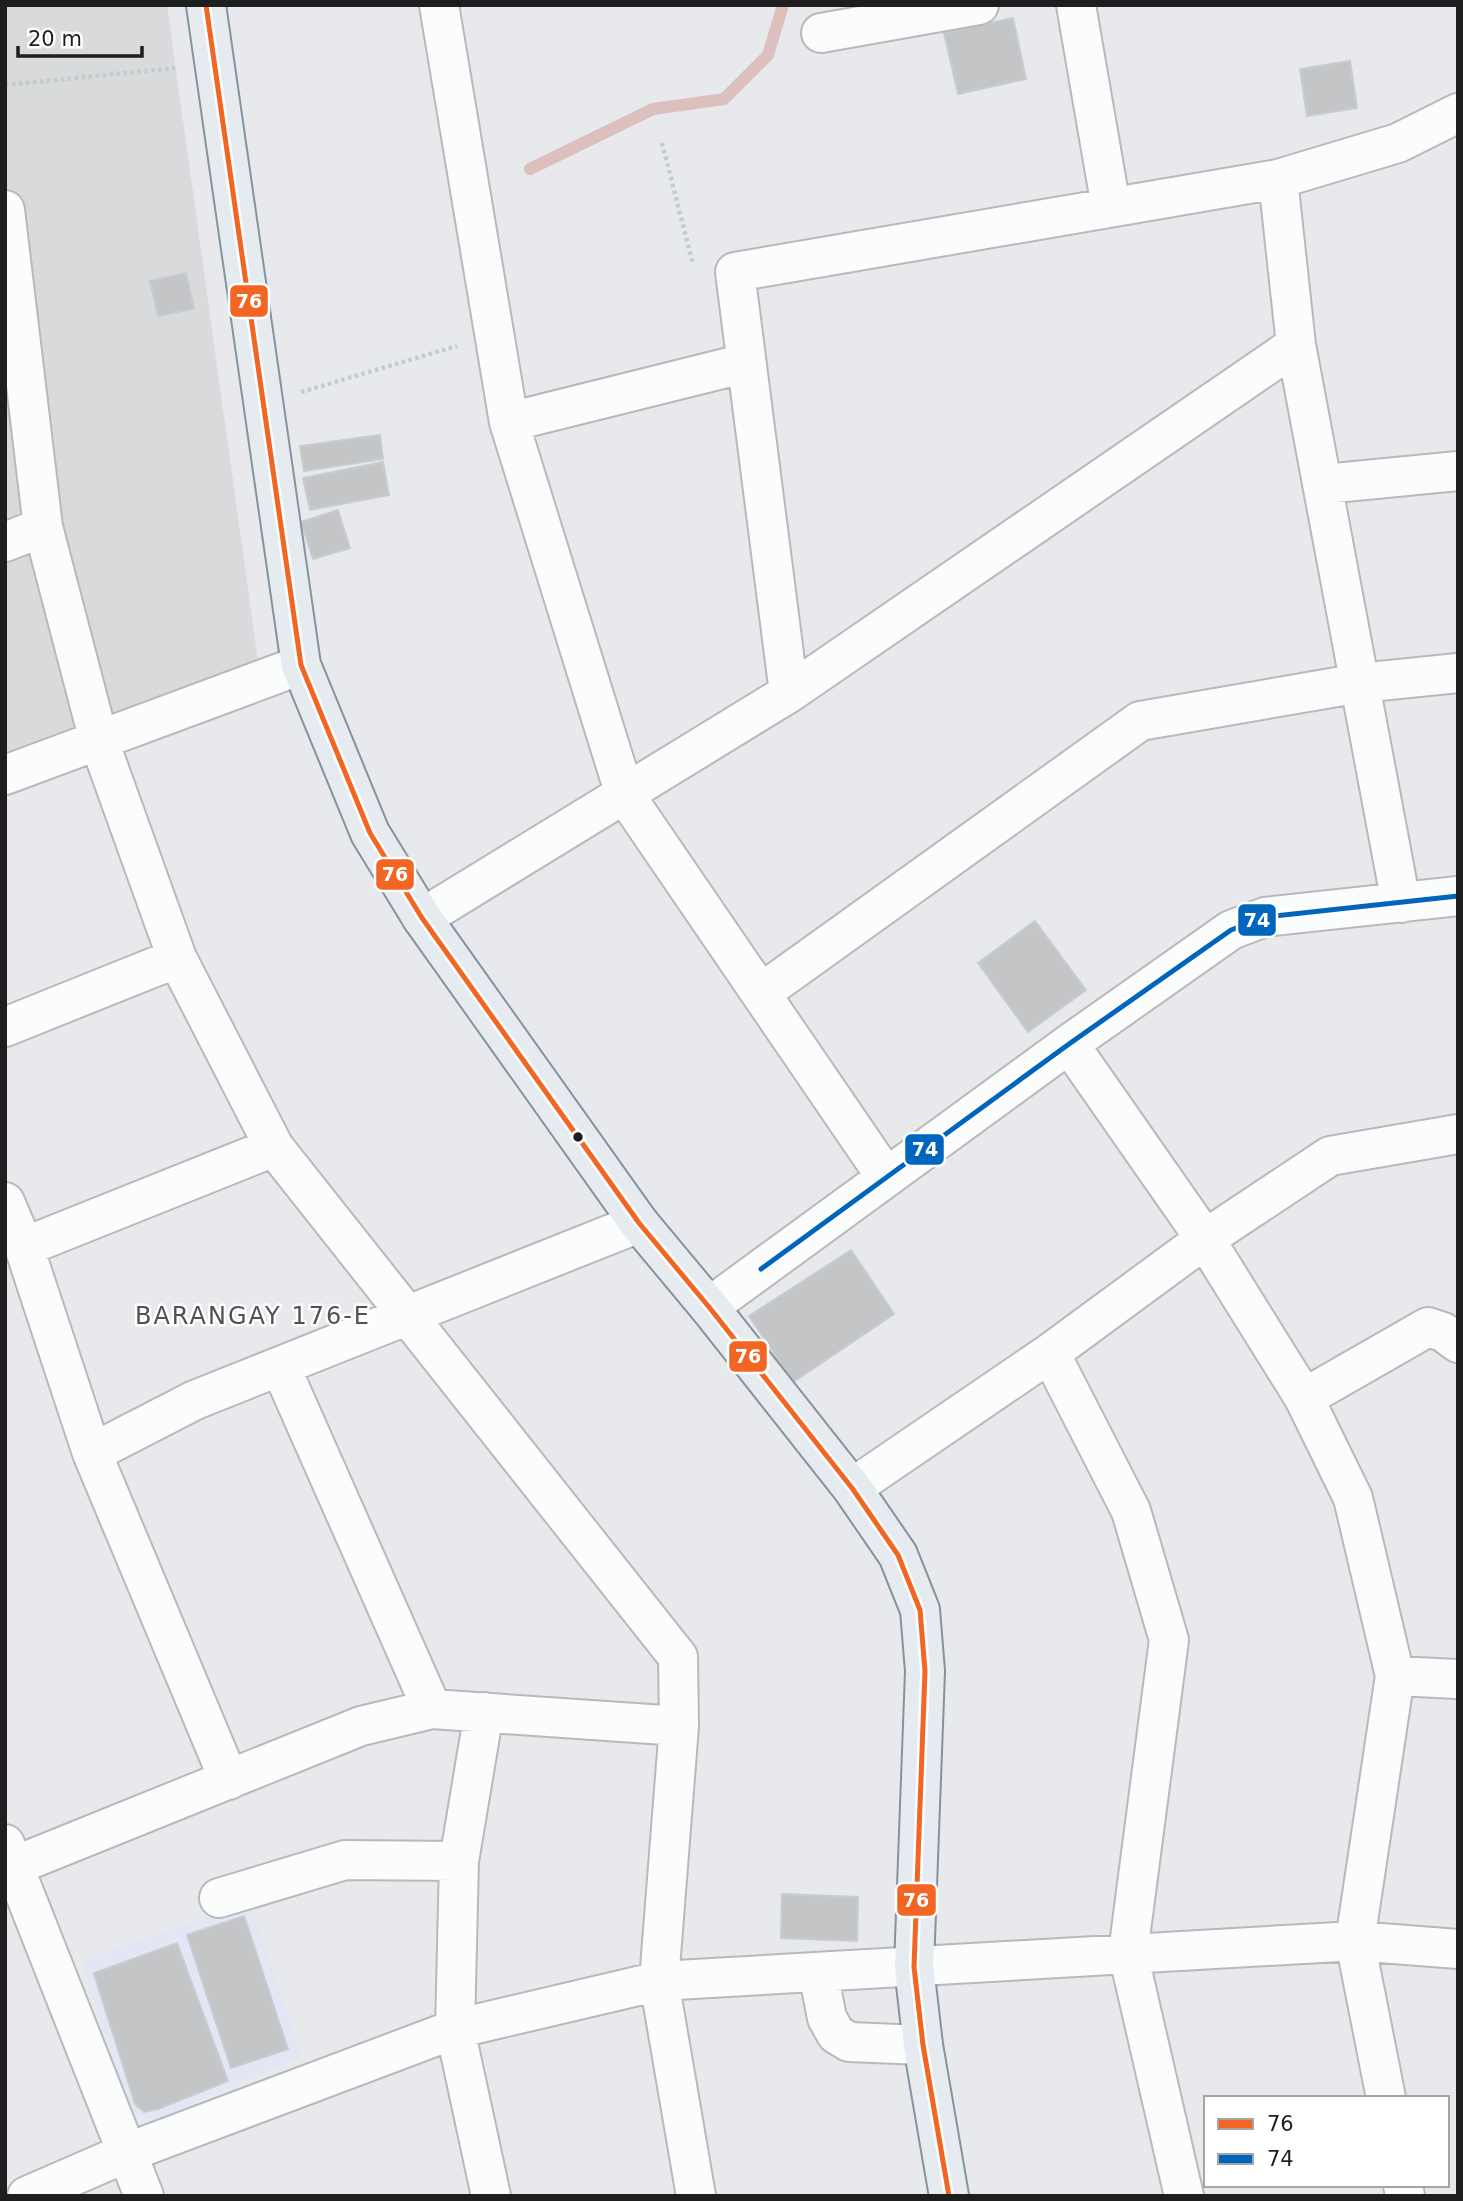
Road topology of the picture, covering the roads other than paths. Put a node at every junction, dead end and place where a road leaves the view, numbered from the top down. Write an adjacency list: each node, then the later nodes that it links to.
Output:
1 (206, 5): 18 (main road)
2 (439, 5): 13 (street)
3 (979, 5): 5 (street)
4 (1076, 5): 8 (street)
5 (821, 33)
6 (1458, 113): 7 (street)
7 (1278, 179): 8 (street); 11 (street)
8 (1111, 207): 12 (street)
9 (5, 210): 10 (street)
10 (11, 318): 16 (street)
11 (1296, 345): 15 (street); 21 (street)
12 (746, 363): 13 (street); 21 (street)
13 (509, 422): 24 (street)
14 (1458, 471): 15 (street)
15 (1324, 484): 20 (street)
16 (44, 527): 17 (street); 22 (street)
17 (5, 542)
18 (301, 665): 22 (street); 27 (main road)
19 (1458, 673): 20 (street)
20 (1360, 683): 26 (street); 29 (street)
21 (789, 693): 24 (street)
22 (99, 741): 23 (street); 28 (street)
23 (5, 775)
24 (625, 795): 27 (street); 29 (street)
25 (1458, 897): 26 (street)
26 (1401, 903): 31 (street)
27 (422, 918): 36 (main road)
28 (177, 958): 30 (street); 33 (street)
29 (761, 993): 34 (street)
30 (5, 1027)
31 (1069, 1044): 34 (street); 37 (street)
32 (1458, 1134): 37 (street)
33 (274, 1147): 38 (street); 40 (street)
34 (886, 1177): 39 (street)
35 (5, 1202): 38 (street)
36 (639, 1223): 39 (main road); 40 (street)
37 (1205, 1239): 42 (street); 44 (street)
38 (24, 1247): 45 (street)
39 (709, 1307): 46 (main road)
40 (407, 1316): 43 (street); 51 (street)
41 (1458, 1343): 44 (street)
42 (1050, 1353): 46 (street); 58 (street)
43 (281, 1368): 45 (street); 49 (street)
44 (1304, 1398): 47 (street)
45 (92, 1453): 52 (street)
46 (852, 1488): 59 (main road)
47 (1395, 1675): 48 (street); 56 (street)
48 (1458, 1679)
49 (432, 1709): 50 (street); 52 (street)
50 (484, 1712): 51 (street); 54 (street)
51 (679, 1726): 61 (street)
52 (229, 1780): 53 (street)
53 (10, 1855): 65 (street)
54 (459, 1861): 55 (street); 62 (street)
55 (219, 1898)
56 (1355, 1941): 57 (street); 58 (street); 64 (street)
57 (1458, 1949)
58 (1128, 1953): 59 (street); 71 (street)
59 (914, 1967): 60 (street); 63 (main road)
60 (818, 1972): 61 (street); 63 (street)
61 (659, 1981): 62 (street); 69 (street)
62 (455, 2029): 65 (street); 68 (street)
63 (923, 2045): 70 (main road)
64 (1386, 2096)
65 (126, 2153): 66 (street); 67 (street)
66 (27, 2196)
67 (144, 2196)
68 (491, 2196)
69 (696, 2196)
70 (949, 2196)
71 (1184, 2196)

